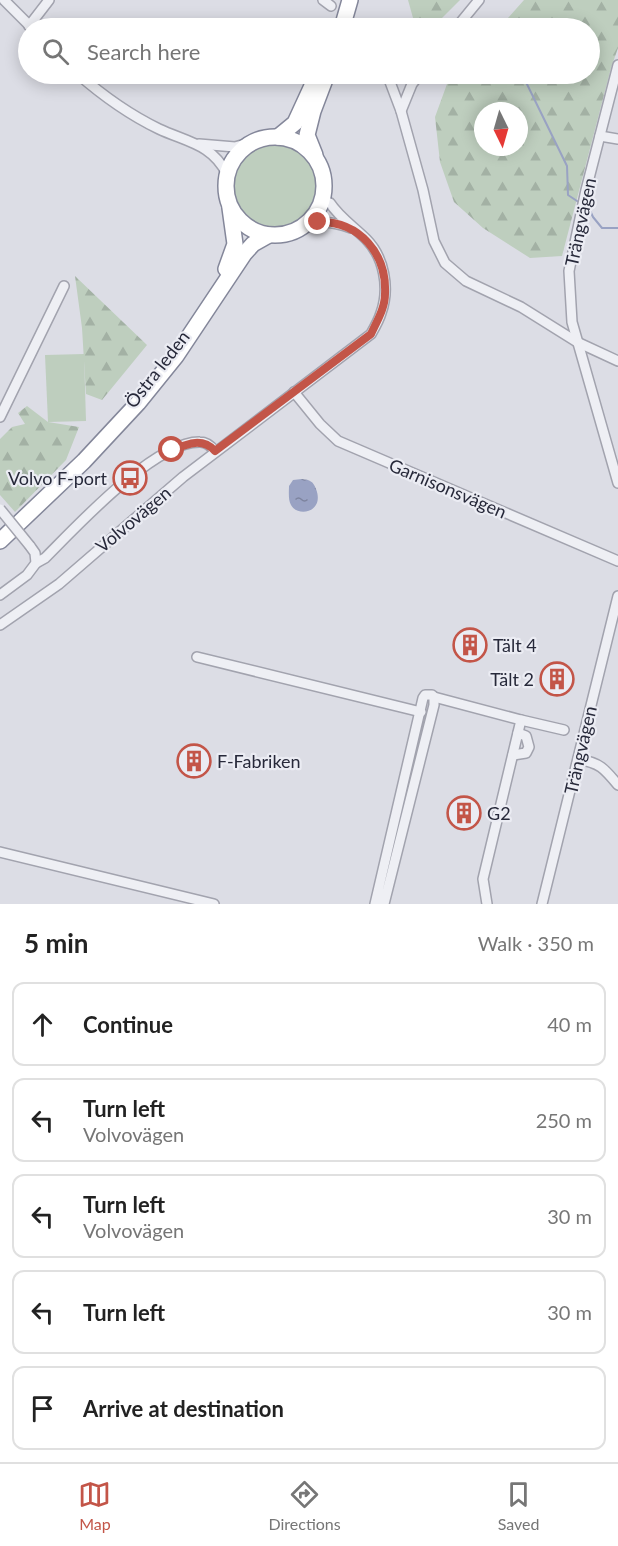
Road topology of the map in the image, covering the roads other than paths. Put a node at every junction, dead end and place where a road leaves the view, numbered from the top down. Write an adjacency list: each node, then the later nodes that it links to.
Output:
1 (4, 0): 6 (street)
2 (49, 0): 7 (street)
3 (350, 0): 9 (highway)
4 (479, 0): 10 (street)
5 (332, 2): 8 (highway)
6 (21, 18)
7 (36, 18)
8 (332, 18)
9 (350, 18)
10 (464, 18)
11 (618, 65): 18 (street, Trängvägen)
12 (90, 84): 22 (street)
13 (313, 84): 19 (highway)
14 (323, 84): 23 (highway)
15 (391, 84): 17 (street)
16 (412, 84): 17 (street)
17 (401, 111): 31 (street)
18 (600, 136): 20 (street); 31 (street, Trängvägen)
19 (278, 137): 21 (highway); 23 (highway)
20 (618, 139)
21 (255, 141): 22 (street); 24 (highway)
22 (197, 144): 24 (street)
23 (316, 158): 25 (highway)
24 (227, 174): 26 (highway)
25 (322, 202): 27 (highway); 28 (street, Volvovägen)
26 (230, 208): 29 (highway); 37 (highway, Östra leden)
27 (302, 228): 28 (street); 29 (highway)
28 (353, 229): 33 (street, Volvovägen)
29 (269, 235): 37 (highway, Östra leden)
30 (64, 286): 34 (street)
31 (577, 342): 32 (street); 36 (street, Trängvägen)
32 (618, 361)
33 (294, 392): 35 (street, Volvovägen); 40 (street, Garnisonsvägen)
34 (0, 417)
35 (215, 451): 41 (street); 44 (street, Volvovägen)
36 (618, 483)
37 (36, 507): 39 (highway, Östra leden)
38 (0, 509): 41 (street, bridge)
39 (0, 541)
40 (618, 561)
41 (36, 563): 42 (street)
42 (0, 595)
43 (618, 596): 52 (street, Trängvägen)
44 (0, 625)
45 (197, 657): 47 (street)
46 (434, 697): 47 (street); 48 (street); 57 (street)
47 (421, 712): 56 (street)
48 (521, 720): 49 (street); 50 (street)
49 (564, 730)
50 (518, 733): 51 (street); 51 (street)
51 (513, 755): 58 (street)
52 (578, 759): 53 (street); 59 (street, Trängvägen)
53 (618, 785)
54 (0, 852): 55 (street)
55 (214, 904)
56 (375, 904)
57 (384, 904)
58 (487, 904)
59 (542, 904)

